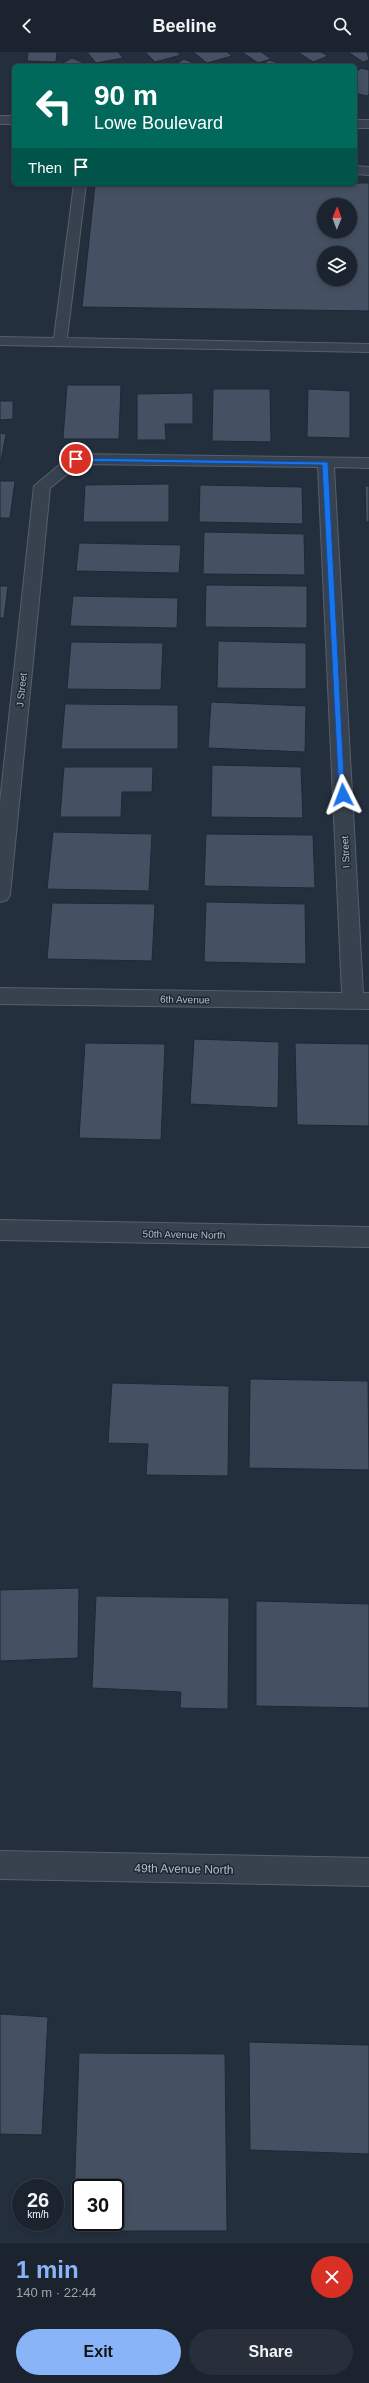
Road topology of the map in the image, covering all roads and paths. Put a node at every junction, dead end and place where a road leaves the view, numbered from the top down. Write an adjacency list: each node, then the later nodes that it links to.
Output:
1 (0, 120): 2 (street)
2 (12, 120)
3 (357, 124): 4 (street)
4 (369, 124)
5 (357, 170): 6 (lane)
6 (369, 170)
7 (80, 186): 9 (lane)
8 (0, 341): 9 (lane)
9 (60, 342): 10 (lane)
10 (369, 348)
11 (326, 463): 12 (street); 13 (street, J Street); 15 (street, I Street)
12 (369, 463)
13 (0, 895)
14 (0, 996): 15 (street, 6th Avenue)
15 (361, 1001)
16 (0, 1230): 17 (street, 50th Avenue North)
17 (369, 1237)
18 (0, 1865): 19 (street, 49th Avenue North)
19 (369, 1872)

